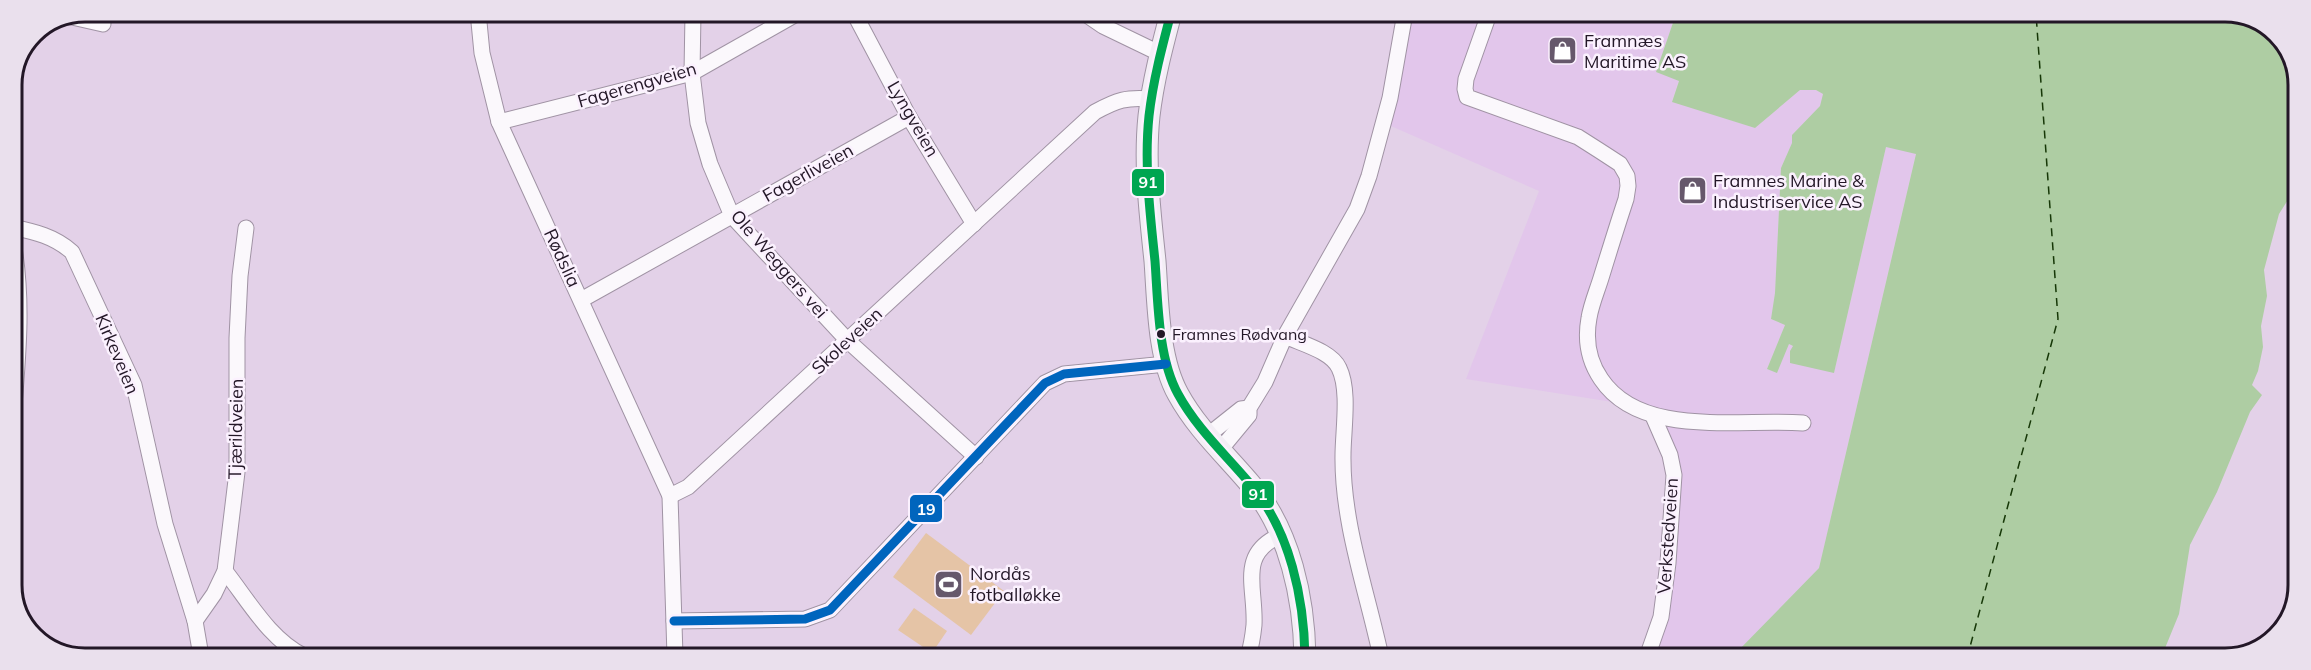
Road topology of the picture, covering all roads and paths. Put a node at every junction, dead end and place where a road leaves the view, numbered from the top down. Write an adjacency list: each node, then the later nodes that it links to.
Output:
1 (94, 22): 10 (street)
2 (479, 22): 15 (street, Rødslia)
3 (693, 22): 12 (street, Ole Weggers vei)
4 (782, 22): 12 (street, Fagerengveien)
5 (859, 22): 14 (street, Lyngveien)
6 (1097, 22): 11 (street)
7 (1169, 22): 11 (main road)
8 (1404, 22): 21 (street)
9 (1486, 22): 24 (street)
10 (103, 24)
11 (1161, 54): 13 (main road)
12 (692, 73): 15 (street, Fagerengveien); 16 (street, Ole Weggers vei)
13 (1151, 99): 17 (street, Skoleveien); 23 (main road)
14 (909, 117): 16 (street, Fagerliveien); 17 (street, Lyngveien)
15 (499, 122): 20 (street, Rødslia)
16 (732, 216): 20 (street, Fagerliveien); 22 (street, Ole Weggers vei)
17 (974, 224): 22 (street, Skoleveien)
18 (246, 228): 30 (street, Tjærildveien)
19 (22, 229): 31 (street, Kirkeveien)
20 (581, 300): 28 (street, Rødslia)
21 (1285, 336): 26 (street); 38 (street)
22 (848, 341): 27 (street, Ole Weggers vei); 28 (street, Skoleveien)
23 (1166, 364): 26 (main road); 27 (street)
24 (1653, 416): 25 (street); 39 (street, Verkstedveien)
25 (1803, 423)
26 (1214, 443): 29 (main road)
27 (976, 457): 32 (street)
28 (670, 496): 32 (street)
29 (1281, 535): 36 (street); 37 (main road)
30 (225, 572): 31 (street, Tjærildveien); 34 (street)
31 (195, 621): 33 (street, Kirkeveien)
32 (674, 621): 35 (street)
33 (200, 648)
34 (290, 648)
35 (675, 648)
36 (1250, 648)
37 (1304, 648)
38 (1379, 648)
39 (1650, 648)

